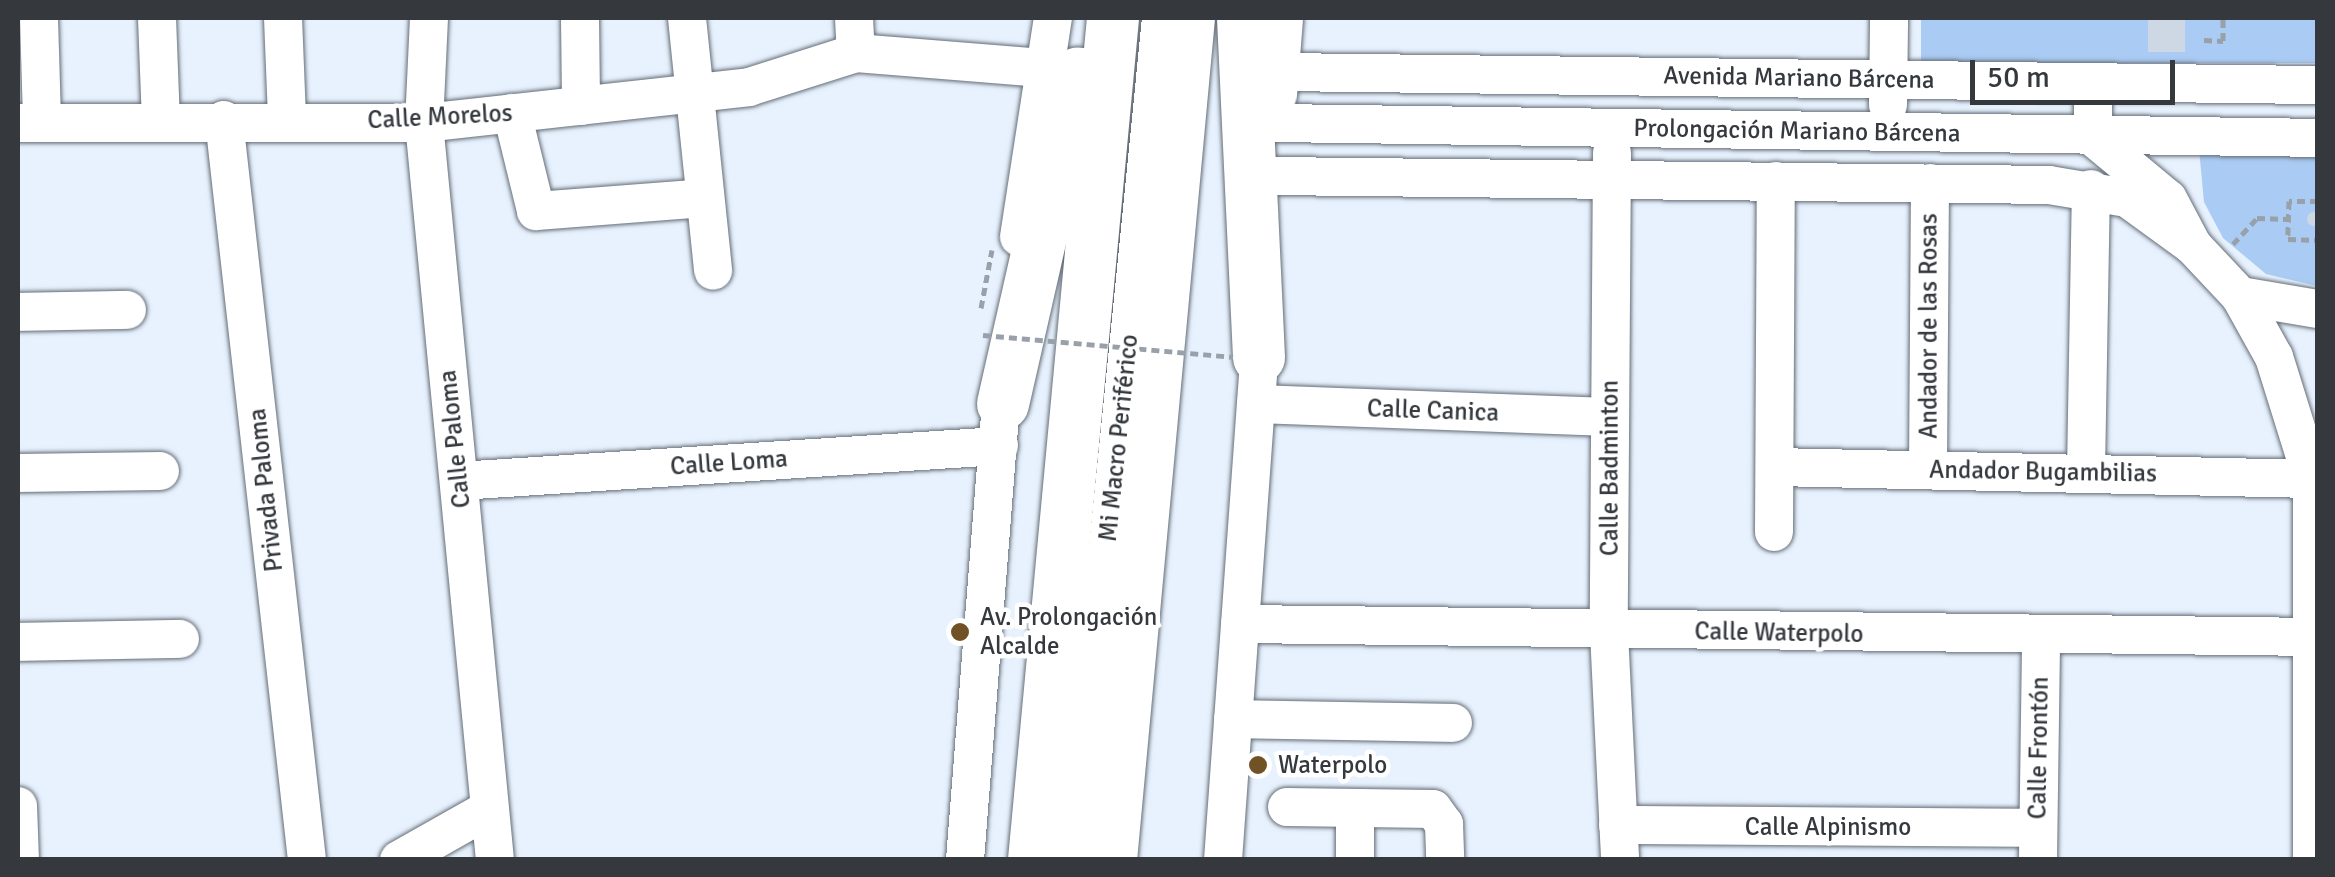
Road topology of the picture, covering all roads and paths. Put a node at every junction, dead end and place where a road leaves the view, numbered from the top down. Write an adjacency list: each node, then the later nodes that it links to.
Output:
1 (39, 18): 31 (street)
2 (157, 18): 29 (street)
3 (283, 18): 28 (street)
4 (429, 18): 32 (street, Calle Paloma)
5 (580, 18): 26 (street)
6 (687, 18): 25 (street)
7 (1052, 18): 19 (street)
8 (1089, 18): 58 (highway)
9 (1113, 18): 86 (highway)
10 (1139, 18): 87 (street, Mi Macro Periférico)
11 (1162, 18): 88 (street, Mi Macro Periférico)
12 (1189, 18): 89 (highway)
13 (1243, 18): 56 (highway)
14 (1284, 18): 20 (street)
15 (1889, 18): 22 (street)
16 (2224, 18): 18 (path)
17 (854, 35): 19 (street, Calle Morelos); 25 (street, Calle Morelos)
18 (2204, 40)
19 (1042, 68): 58 (street)
20 (1280, 72): 21 (street, Avenida Mariano Bárcena); 33 (street)
21 (1613, 76): 22 (street, Avenida Mariano Bárcena); 34 (street, Calle Badminton)
22 (1888, 80): 23 (street, Avenida Mariano Bárcena); 35 (street)
23 (2093, 82): 24 (street, Avenida Mariano Bárcena); 36 (street)
24 (2318, 85)
25 (692, 95): 26 (street, Calle Morelos); 44 (street)
26 (580, 106): 27 (street, Calle Morelos)
27 (512, 114): 32 (street, Calle Morelos); 44 (street)
28 (286, 119): 30 (street, Calle Morelos); 32 (street, Calle Morelos)
29 (161, 120): 30 (street, Calle Morelos); 31 (street, Calle Morelos)
30 (224, 120): 82 (street, Privada Paloma)
31 (30, 122)
32 (424, 122): 65 (street, Calle Paloma)
33 (1276, 123): 34 (street, Prolongación Mariano Bárcena); 38 (street)
34 (1612, 128): 35 (street, Prolongación Mariano Bárcena); 39 (street, Calle Badminton)
35 (1888, 133): 36 (street, Prolongación Mariano Bárcena); 41 (street)
36 (2093, 137): 37 (street, Prolongación Mariano Bárcena); 49 (street)
37 (2318, 138)
38 (1272, 176): 39 (street, Prolongación Mariano Bárcena); 56 (street)
39 (1612, 179): 40 (street, Prolongación Mariano Bárcena); 57 (street, Calle Badminton)
40 (1776, 182): 41 (street, Prolongación Mariano Bárcena); 59 (street)
41 (1888, 182): 42 (street, Prolongación Mariano Bárcena)
42 (1930, 183): 43 (street, Prolongación Mariano Bárcena); 60 (street, Andador de las Rosas)
43 (2091, 189): 49 (street, Prolongación Mariano Bárcena); 63 (street)
44 (704, 198): 50 (street)
45 (2318, 201): 46 (path)
46 (2289, 218): 47 (path); 48 (path)
47 (2318, 240)
48 (2233, 244)
49 (2193, 246): 51 (street)
50 (713, 270)
51 (2240, 296): 52 (street); 61 (street)
52 (2318, 308)
53 (127, 310): 54 (street)
54 (18, 312)
55 (983, 336): 56 (path, bridge)
56 (1249, 373): 57 (street, Calle Canica); 67 (street)
57 (1610, 417): 68 (street, Calle Badminton)
58 (1001, 425): 65 (street, Calle Loma); 85 (street)
59 (1775, 467): 60 (street, Andador Bugambilias); 66 (street)
60 (1928, 470): 63 (street, Andador Bugambilias)
61 (2315, 470): 63 (street, Andador Bugambilias); 70 (street)
62 (160, 471): 64 (street)
63 (2086, 472)
64 (18, 473)
65 (459, 481): 77 (street, Calle Paloma)
66 (1774, 532)
67 (1240, 624): 68 (street, Calle Waterpolo); 73 (street)
68 (1609, 632): 69 (street, Calle Waterpolo); 79 (street, Calle Badminton)
69 (2041, 636): 70 (street, Calle Waterpolo); 80 (street, Calle Frontón)
70 (2314, 637): 93 (street)
71 (180, 640): 72 (street)
72 (18, 642)
73 (1233, 719): 74 (street); 90 (street)
74 (1453, 723)
75 (18, 806): 81 (street)
76 (1287, 806): 78 (street)
77 (489, 809): 83 (street); 84 (street, Calle Paloma)
78 (1355, 810): 91 (street); 92 (street)
79 (1619, 842): 80 (street, Calle Alpinismo)
80 (2038, 844)
81 (20, 860)
82 (307, 860)
83 (399, 860)
84 (495, 860)
85 (965, 860)
86 (1034, 860)
87 (1062, 860)
88 (1077, 860)
89 (1110, 860)
90 (1223, 860)
91 (1355, 860)
92 (1445, 860)
93 (2312, 860)

